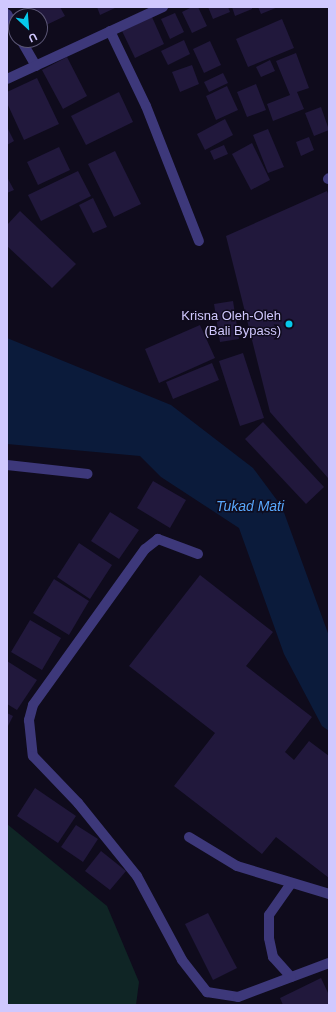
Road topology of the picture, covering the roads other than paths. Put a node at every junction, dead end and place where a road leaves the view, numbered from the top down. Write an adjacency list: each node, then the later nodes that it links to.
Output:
1 (163, 7): 2 (street)
2 (110, 31): 4 (street); 6 (street)
3 (26, 48): 4 (street)
4 (36, 66): 5 (street)
5 (7, 79)
6 (199, 241)
7 (7, 465): 8 (street)
8 (88, 474)
9 (198, 554): 14 (street)
10 (189, 837): 11 (street)
11 (291, 884): 12 (street); 14 (street)
12 (329, 894)
13 (329, 963): 14 (street)
14 (291, 977)

